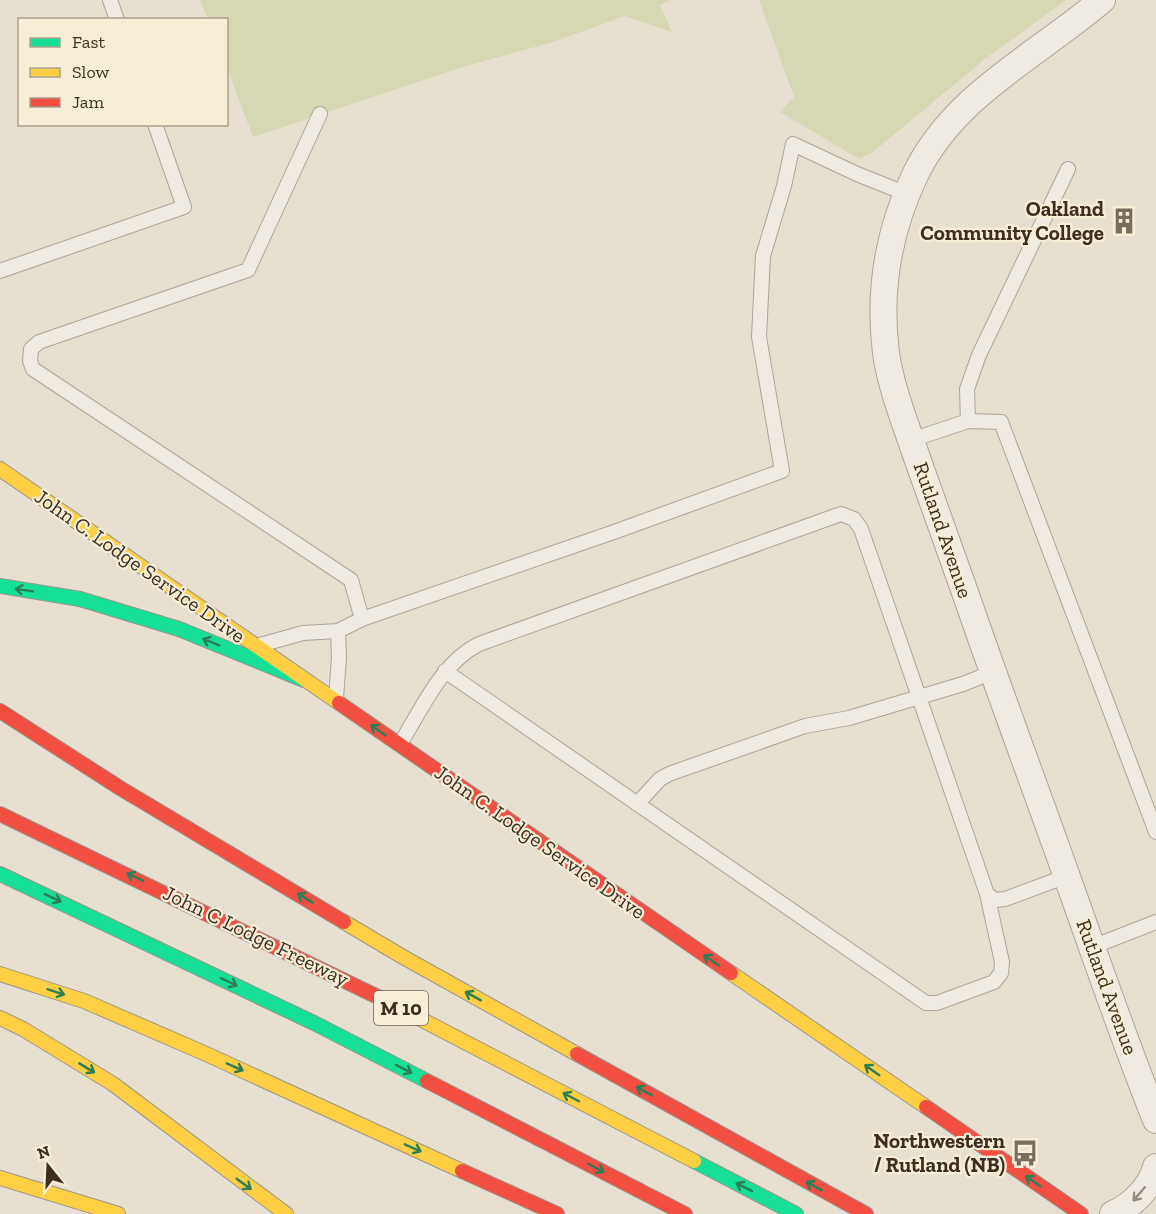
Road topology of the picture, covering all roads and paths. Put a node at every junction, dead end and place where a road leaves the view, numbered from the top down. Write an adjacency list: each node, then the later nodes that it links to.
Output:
1 (110, 0): 3 (lane)
2 (1102, 0): 7 (street, Rutland Avenue)
3 (116, 18)
4 (320, 114): 13 (lane)
5 (156, 126): 8 (lane)
6 (1068, 169): 9 (lane)
7 (907, 194): 10 (street, Rutland Avenue); 13 (lane)
8 (0, 271)
9 (969, 421): 10 (lane); 25 (lane)
10 (911, 440): 17 (street, Rutland Avenue)
11 (0, 469): 15 (main road, John C. Lodge Service Drive)
12 (0, 586): 18 (main road, one-way to 12)
13 (362, 619): 14 (lane)
14 (338, 631): 15 (lane); 20 (lane)
15 (255, 646): 18 (main road, John C. Lodge Service Drive)
16 (445, 671): 19 (lane); 22 (lane); 23 (lane)
17 (993, 672): 19 (lane); 27 (street, Rutland Avenue)
18 (304, 680): 20 (main road, John C. Lodge Service Drive)
19 (918, 698): 23 (lane); 28 (lane)
20 (336, 700): 22 (main road, John C. Lodge Service Drive, one-way to 20)
21 (0, 711): 42 (main road, one-way to 21)
22 (399, 745): 43 (main road, John C. Lodge Service Drive, one-way to 22)
23 (637, 804): 28 (lane)
24 (0, 814): 41 (main road, John C Lodge Freeway / M 10, one-way to 24)
25 (1156, 832)
26 (0, 874): 40 (main road, M 10, one-way to 40)
27 (1067, 876): 28 (lane); 30 (street, Rutland Avenue)
28 (987, 894)
29 (1156, 922): 30 (lane)
30 (1092, 947): 33 (street, Rutland Avenue)
31 (0, 974): 39 (main road, one-way to 39)
32 (0, 1018): 38 (main road, one-way to 38)
33 (1149, 1084): 34 (street, Rutland Avenue)
34 (1156, 1120)
35 (1156, 1167): 44 (street, one-way to 44)
36 (0, 1178): 37 (main road)
37 (118, 1214)
38 (286, 1214)
39 (557, 1214)
40 (685, 1214)
41 (796, 1214)
42 (866, 1214)
43 (1081, 1214)
44 (1113, 1214)

